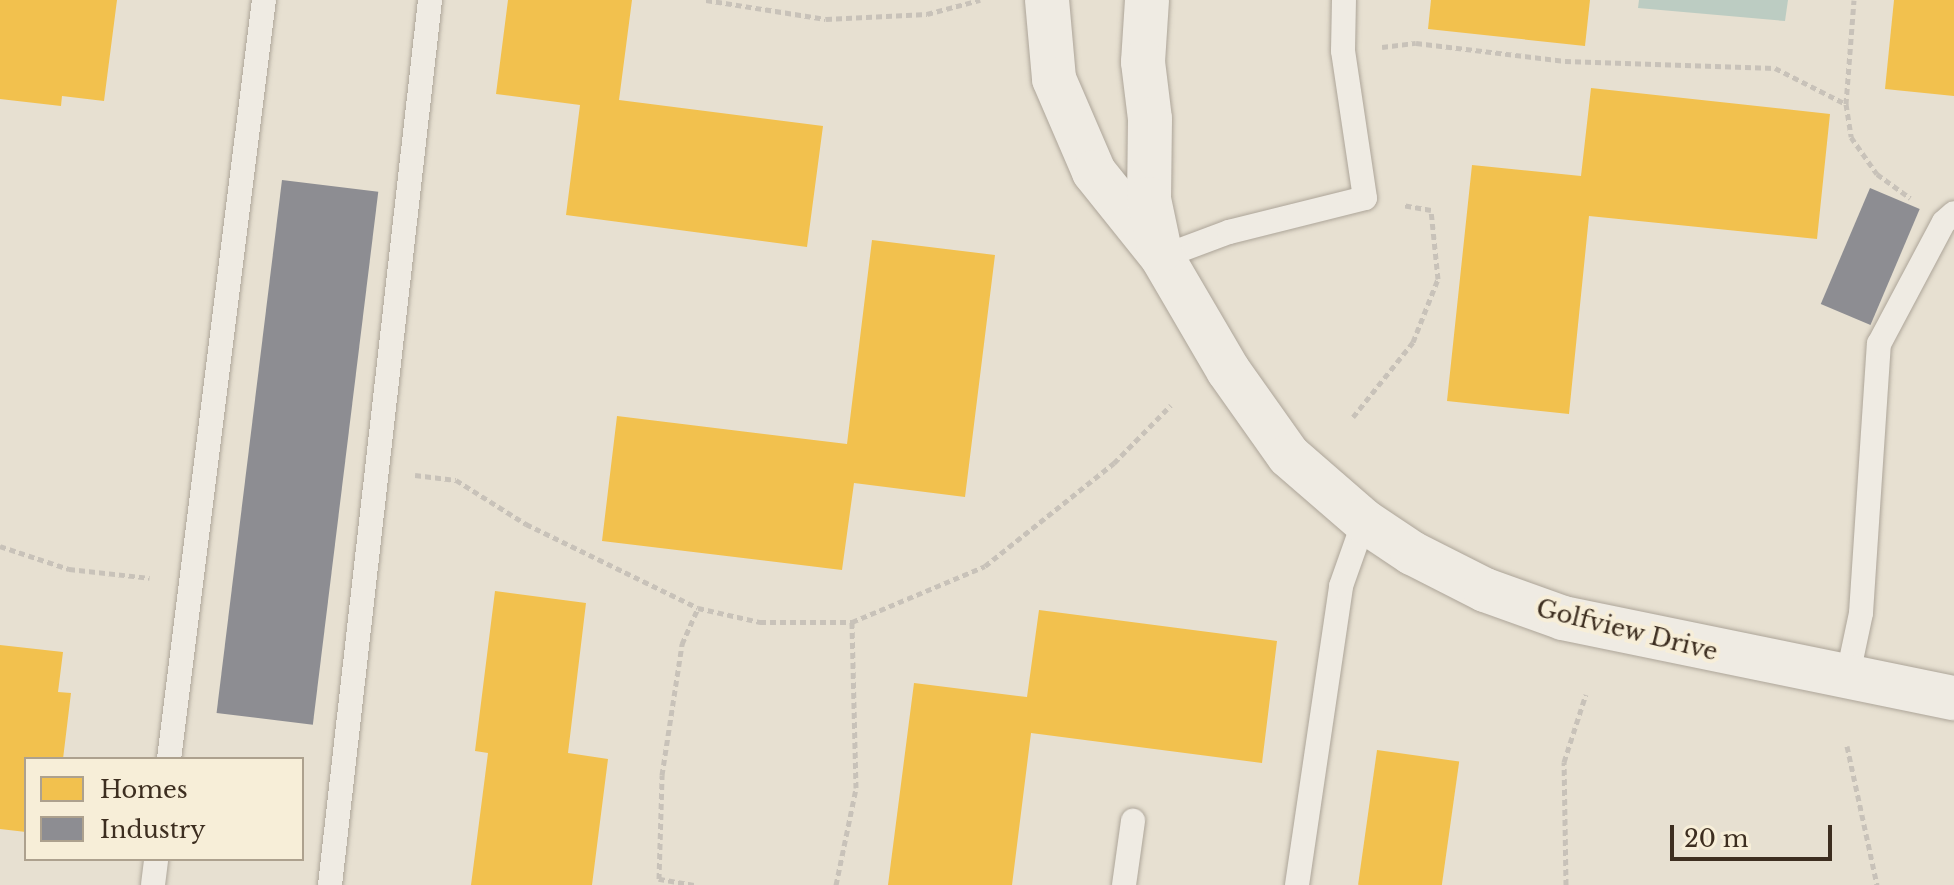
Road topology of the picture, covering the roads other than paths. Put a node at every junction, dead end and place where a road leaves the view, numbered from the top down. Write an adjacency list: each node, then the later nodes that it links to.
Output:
1 (264, 0): 11 (lane)
2 (430, 0): 15 (lane)
3 (1047, 0): 7 (street, Golfview Drive)
4 (1147, 0): 7 (street, Golfview Drive)
5 (1344, 0): 7 (lane)
6 (1954, 213): 9 (lane)
7 (1162, 257): 8 (street, Golfview Drive)
8 (1364, 521): 9 (street, Golfview Drive); 17 (lane)
9 (1847, 679): 10 (street, Golfview Drive)
10 (1954, 698)
11 (169, 757)
12 (1133, 821): 16 (lane)
13 (156, 861): 14 (lane)
14 (153, 885)
15 (330, 885)
16 (1124, 885)
17 (1297, 885)

